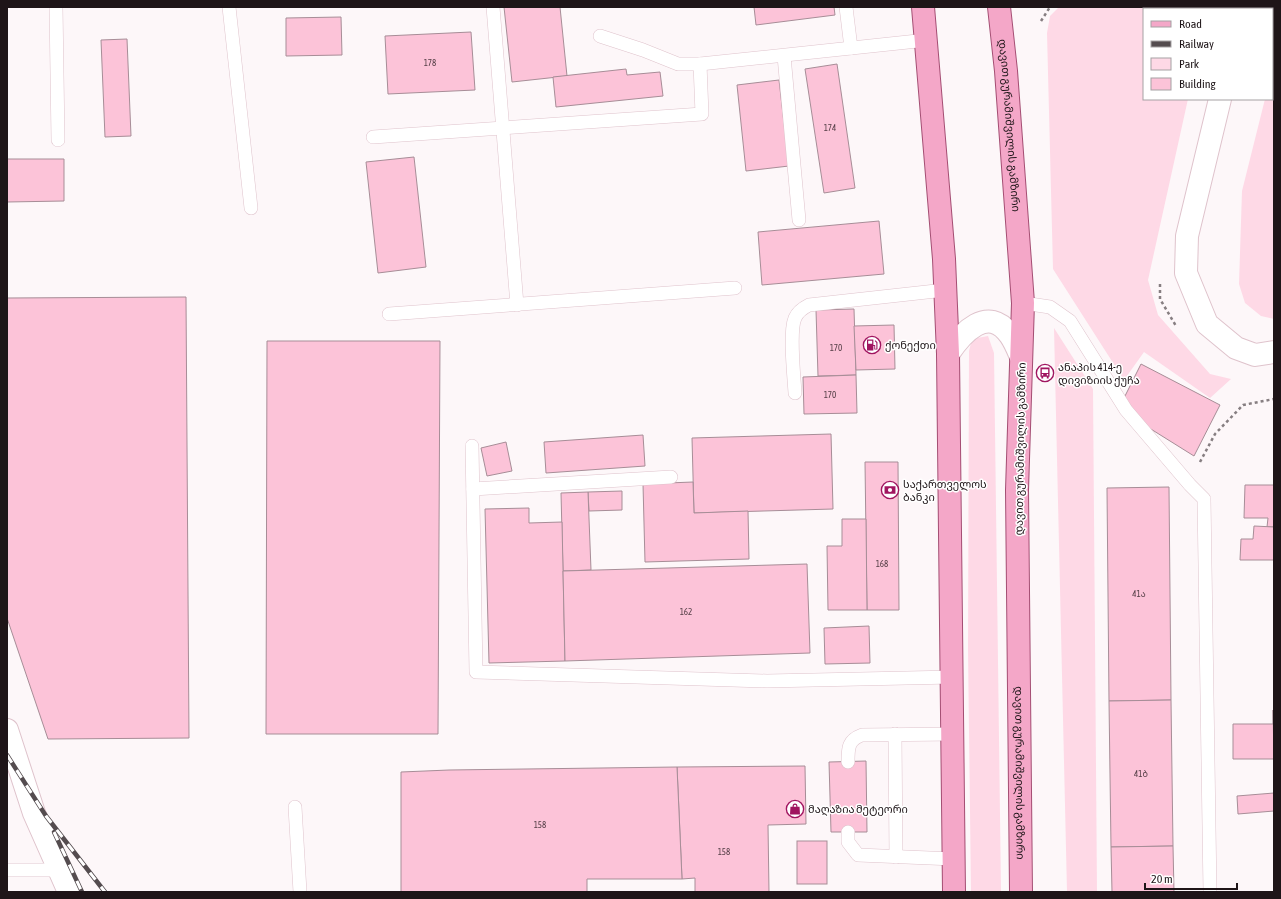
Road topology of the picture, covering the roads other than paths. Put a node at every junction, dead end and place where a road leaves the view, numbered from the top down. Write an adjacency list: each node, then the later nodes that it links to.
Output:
1 (56, 7): 15 (lane)
2 (229, 7): 16 (lane)
3 (493, 7): 13 (lane)
4 (846, 7): 9 (lane)
5 (923, 7): 8 (main road)
6 (999, 7): 20 (main road, დავით გურამიშვილის გამზირი)
7 (600, 36): 11 (lane)
8 (927, 40): 9 (lane); 19 (main road)
9 (851, 48): 10 (lane)
10 (784, 56): 11 (lane); 17 (lane)
11 (700, 64): 13 (lane)
12 (1220, 100): 23 (main road)
13 (502, 128): 14 (lane); 21 (lane)
14 (372, 137)
15 (58, 140)
16 (250, 208)
17 (799, 220)
18 (734, 288): 21 (lane)
19 (945, 290): 24 (main road); 26 (lane)
20 (1023, 303): 25 (main road, დავით გურამიშვილის გამზირი); 45 (lane)
21 (517, 305): 22 (lane)
22 (389, 314)
23 (1274, 352)
24 (948, 354): 25 (main road); 30 (main road)
25 (1021, 358): 44 (main road, დავით გურამიშვილის გამზირი)
26 (795, 393)
27 (472, 446): 29 (lane)
28 (670, 477): 29 (lane)
29 (474, 489): 30 (lane)
30 (953, 677): 33 (main road)
31 (7, 730): 40 (main road)
32 (895, 734): 33 (lane); 34 (lane); 37 (lane)
33 (954, 734): 38 (main road)
34 (848, 762)
35 (295, 807): 42 (lane)
36 (848, 832): 37 (lane)
37 (896, 857): 38 (lane)
38 (954, 859): 43 (main road)
39 (7, 870): 40 (lane)
40 (60, 870): 41 (main road)
41 (69, 892)
42 (300, 892)
43 (954, 892)
44 (1021, 892)
45 (1210, 892)

